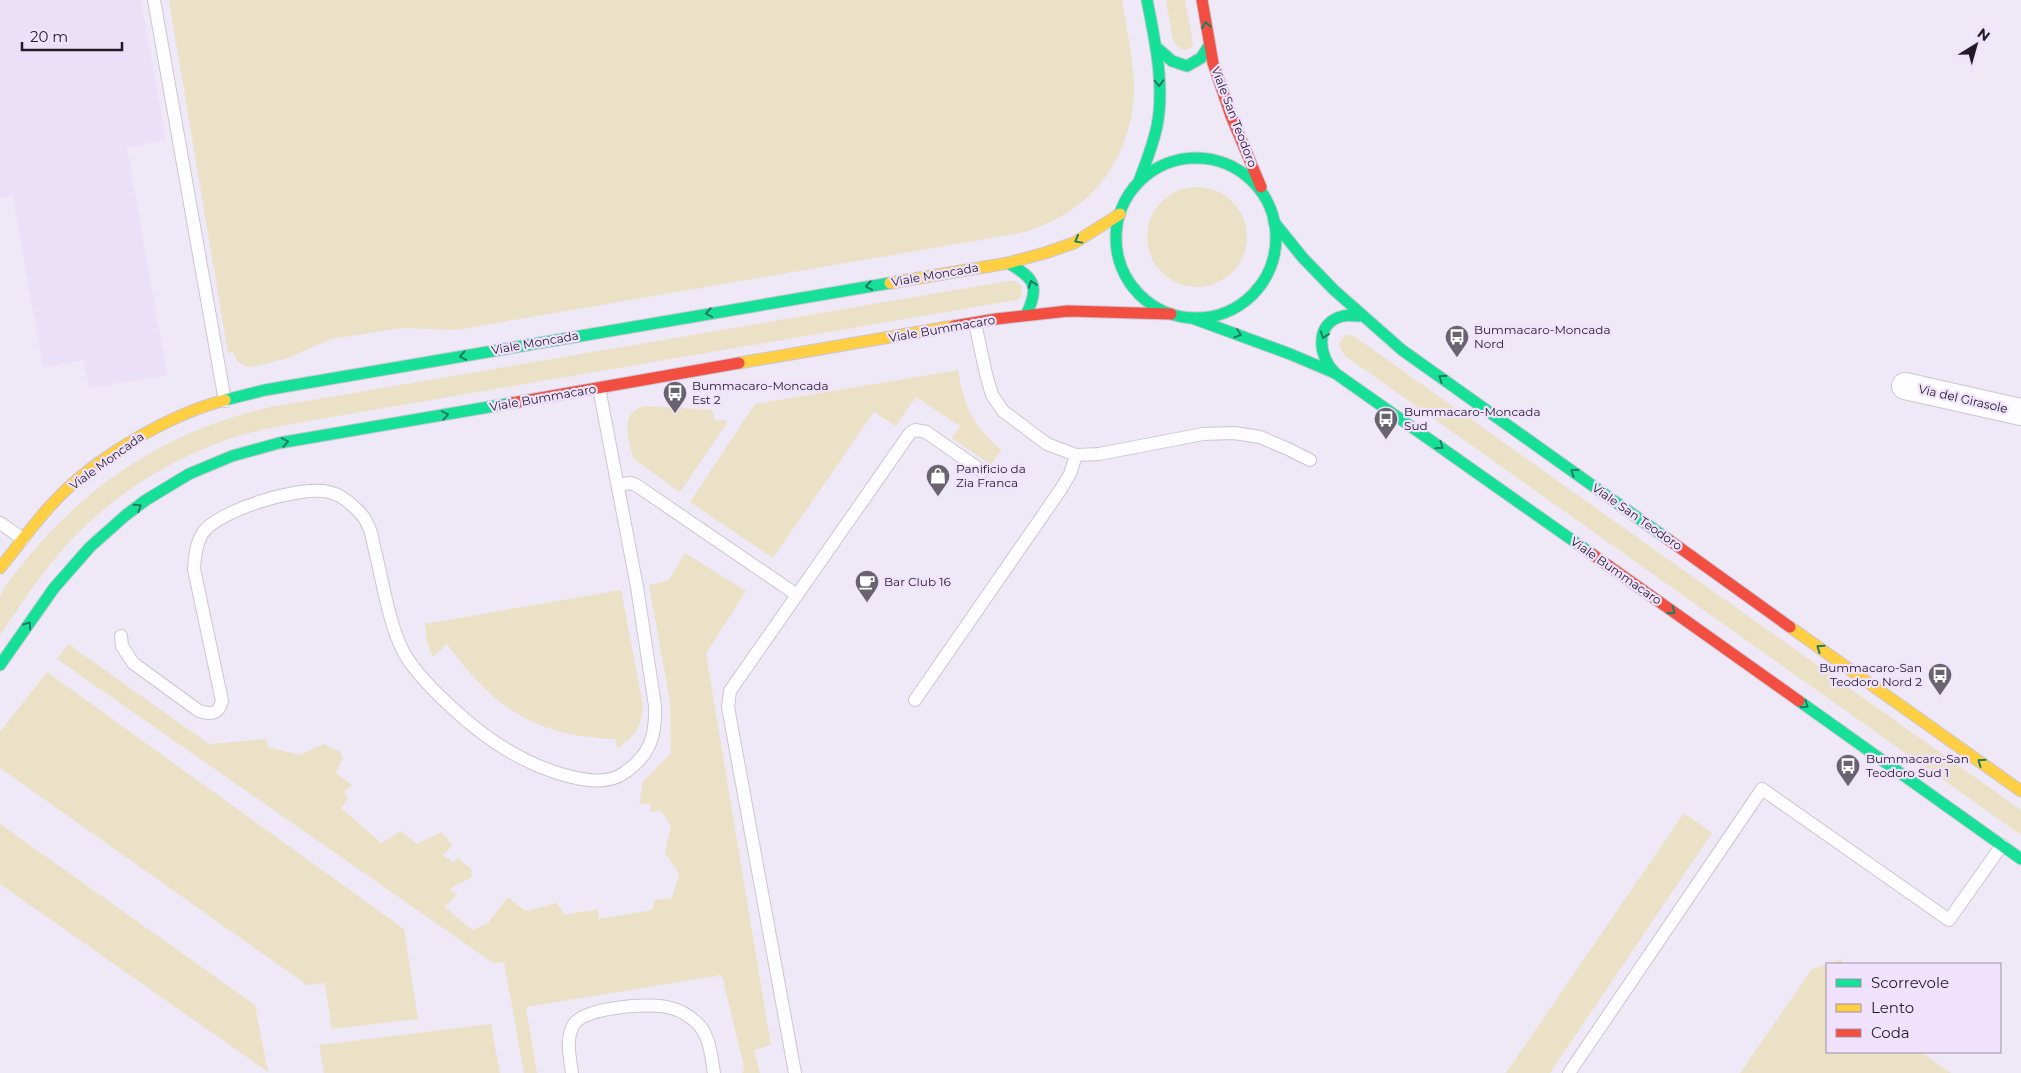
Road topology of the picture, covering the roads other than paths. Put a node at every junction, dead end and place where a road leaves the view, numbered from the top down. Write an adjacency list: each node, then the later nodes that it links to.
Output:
1 (154, 0): 19 (lane)
2 (1148, 0): 5 (main road)
3 (1202, 0): 4 (main road, Viale San Teodoro, one-way to 3)
4 (1210, 44): 5 (main road); 7 (main road, Viale San Teodoro)
5 (1156, 47): 6 (main road, one-way to 6)
6 (1139, 181): 7 (main road); 8 (main road)
7 (1267, 202): 9 (main road)
8 (1120, 214): 10 (main road, Viale Moncada, one-way to 10); 11 (main road)
9 (1274, 222): 13 (main road, Viale San Teodoro); 14 (main road)
10 (1008, 262): 12 (main road, one-way to 10); 19 (main road, Viale Moncada, one-way to 19)
11 (1171, 314): 12 (main road, Viale Bummacaro); 14 (main road)
12 (1026, 315): 15 (main road, Viale Bummacaro)
13 (1359, 316): 16 (main road, one-way to 16); 32 (main road, Viale San Teodoro, one-way to 13)
14 (1192, 318): 16 (main road, Viale Bummacaro, one-way to 16)
15 (975, 323): 18 (main road, Viale Bummacaro); 21 (lane)
16 (1335, 373): 33 (main road, Viale Bummacaro, one-way to 33)
17 (1906, 386): 20 (street, Via del Girasole)
18 (599, 388): 24 (lane); 30 (main road, Viale Bummacaro, one-way to 18)
19 (225, 401): 26 (main road, Viale Moncada)
20 (2021, 412)
21 (1076, 455): 22 (lane); 31 (lane)
22 (1310, 460)
23 (982, 471): 28 (lane)
24 (618, 485): 28 (lane); 29 (lane)
25 (0, 523): 26 (lane)
26 (23, 539): 27 (main road, Viale Moncada)
27 (0, 568)
28 (797, 594): 37 (lane)
29 (121, 636)
30 (0, 665)
31 (915, 700)
32 (2021, 790)
33 (2002, 845): 34 (main road, Viale Bummacaro); 38 (lane)
34 (2021, 859)
35 (572, 1073): 36 (lane)
36 (714, 1073)
37 (795, 1073)
38 (1568, 1073)

